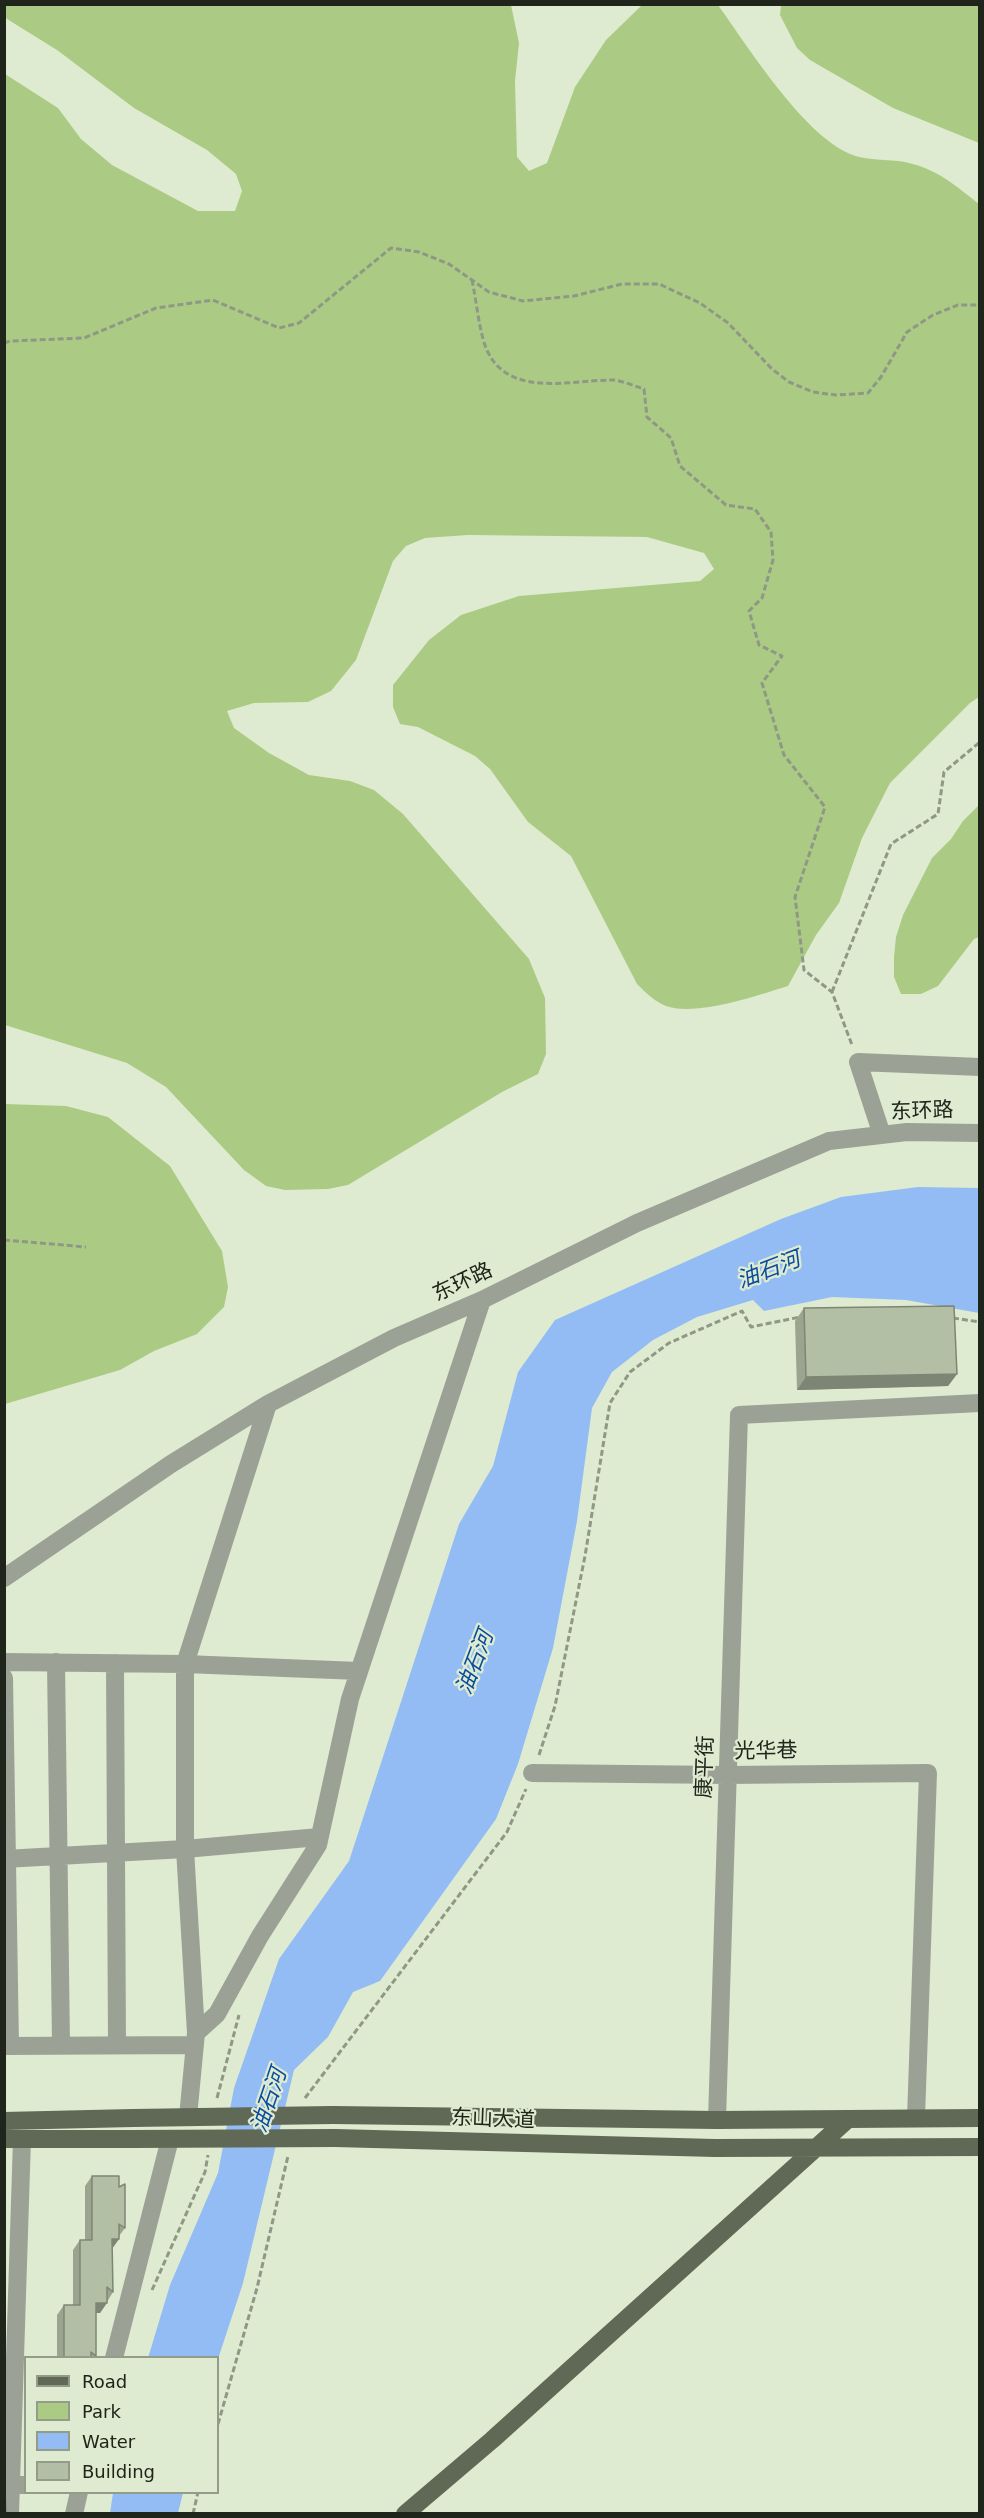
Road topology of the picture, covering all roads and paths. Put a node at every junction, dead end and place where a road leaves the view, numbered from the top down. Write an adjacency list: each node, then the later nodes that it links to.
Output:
1 (472, 280): 2 (path); 3 (path); 5 (path)
2 (980, 305)
3 (4, 343)
4 (980, 742): 5 (path)
5 (832, 992): 6 (path)
6 (858, 1062): 7 (street); 9 (street)
7 (980, 1067)
8 (980, 1133): 9 (street, 东环路)
9 (882, 1135): 12 (street, 东环路)
10 (4, 1240): 11 (path)
11 (86, 1247)
12 (482, 1300): 17 (street, 东环路); 23 (street)
13 (944, 1316): 15 (path)
14 (806, 1317): 25 (path)
15 (980, 1322)
16 (980, 1403): 26 (street, 康平街)
17 (268, 1404): 18 (street, 东环路); 22 (street)
18 (4, 1578)
19 (4, 1662): 20 (street)
20 (56, 1662): 21 (street); 30 (street)
21 (115, 1663): 22 (street); 29 (street)
22 (185, 1665): 23 (street); 28 (street)
23 (359, 1671): 27 (street)
24 (4, 1678): 31 (street)
25 (532, 1773): 26 (street, 光华巷); 38 (path)
26 (728, 1775): 40 (street, 光华巷); 43 (street, 康平街)
27 (319, 1838): 28 (street); 33 (street)
28 (185, 1848): 29 (street); 33 (street)
29 (116, 1853): 30 (street); 35 (street)
30 (58, 1856): 31 (street); 34 (street)
31 (6, 1859): 36 (street)
32 (240, 2010): 37 (path)
33 (195, 2039): 35 (street); 39 (street)
34 (61, 2045): 35 (street); 36 (street)
35 (117, 2045)
36 (7, 2046)
37 (216, 2106)
38 (291, 2115): 39 (main road, 东山大道, bridge); 43 (main road, 东山大道, bridge)
39 (188, 2117): 44 (main road, 东山大道, bridge)
40 (916, 2118): 41 (main road, 东山大道); 42 (main road, 东山大道)
41 (980, 2118)
42 (848, 2119): 43 (main road, 东山大道); 49 (main road)
43 (717, 2120)
44 (4, 2121)
45 (292, 2138): 47 (main road, 东山大道, bridge); 49 (main road, 东山大道, bridge); 54 (path)
46 (13, 2139): 47 (main road, 东山大道, bridge); 52 (street)
47 (170, 2139): 53 (street)
48 (980, 2147): 49 (main road, 东山大道)
49 (816, 2148): 61 (main road)
50 (208, 2150): 51 (path)
51 (152, 2290)
52 (9, 2345): 55 (street)
53 (115, 2356)
54 (219, 2421)
55 (13, 2485): 58 (street)
56 (79, 2494): 59 (street)
57 (198, 2494): 60 (path)
58 (10, 2514)
59 (74, 2514)
60 (193, 2514)
61 (405, 2514)

